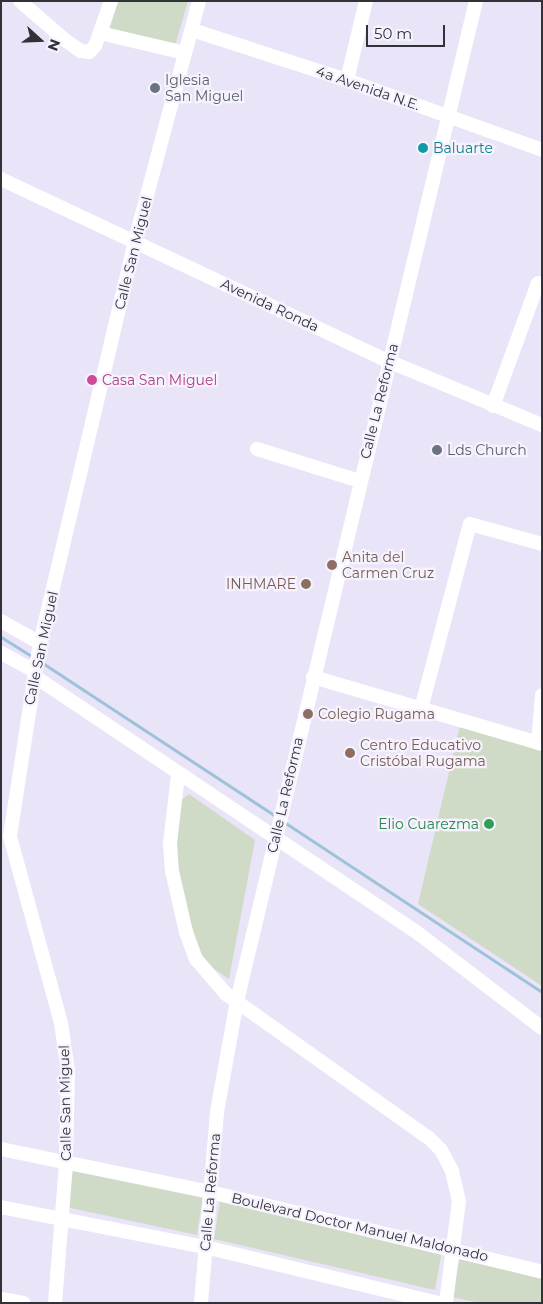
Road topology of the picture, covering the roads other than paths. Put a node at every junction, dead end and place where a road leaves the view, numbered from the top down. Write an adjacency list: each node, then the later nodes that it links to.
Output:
1 (20, 1): 7 (street)
2 (111, 1): 7 (street)
3 (199, 1): 6 (street, Calle San Miguel)
4 (366, 1): 9 (street)
5 (476, 1): 10 (street, Calle La Reforma)
6 (192, 30): 8 (street, Calle San Miguel); 9 (street, 4a Avenida N.E.)
7 (100, 33): 8 (street)
8 (186, 53): 13 (street, Calle San Miguel)
9 (347, 80): 10 (street, 4a Avenida N.E.)
10 (450, 117): 11 (street, 4a Avenida N.E.); 15 (street, Calle La Reforma)
11 (542, 150)
12 (1, 179): 13 (street, Avenida Ronda)
13 (135, 240): 15 (street, Avenida Ronda); 22 (street, Calle San Miguel)
14 (538, 283): 16 (street)
15 (388, 361): 16 (street, Avenida Ronda); 19 (street, Calle La Reforma)
16 (493, 406): 17 (street, Avenida Ronda)
17 (542, 425)
18 (257, 449): 19 (street)
19 (360, 481): 25 (street, Calle La Reforma)
20 (542, 544): 27 (street)
21 (1, 621): 22 (street)
22 (40, 645): 24 (street, Calle San Miguel)
23 (1, 653): 24 (street)
24 (35, 671): 29 (street); 34 (street, Calle San Miguel)
25 (313, 678): 27 (street); 30 (street, Calle La Reforma)
26 (542, 695): 28 (street)
27 (421, 709): 28 (street)
28 (540, 744)
29 (178, 775): 30 (street); 31 (street)
30 (275, 836): 31 (street, Calle La Reforma); 32 (street)
31 (237, 1001): 35 (street, Calle La Reforma); 39 (street)
32 (542, 1028)
33 (1, 1148): 34 (street, Boulevard Doctor Manuel Maldonado)
34 (66, 1164): 35 (street, Boulevard Doctor Manuel Maldonado); 37 (street, Calle San Miguel)
35 (210, 1192): 38 (street, Calle La Reforma); 39 (street, Boulevard Doctor Manuel Maldonado)
36 (1, 1206): 37 (street)
37 (61, 1217): 38 (street); 43 (street, Calle San Miguel)
38 (205, 1247): 44 (street, Calle La Reforma); 45 (street)
39 (453, 1248): 40 (street, Boulevard Doctor Manuel Maldonado); 46 (street)
40 (542, 1272)
41 (1, 1299): 42 (street)
42 (24, 1303)
43 (55, 1303)
44 (202, 1303)
45 (439, 1303)
46 (446, 1303)

